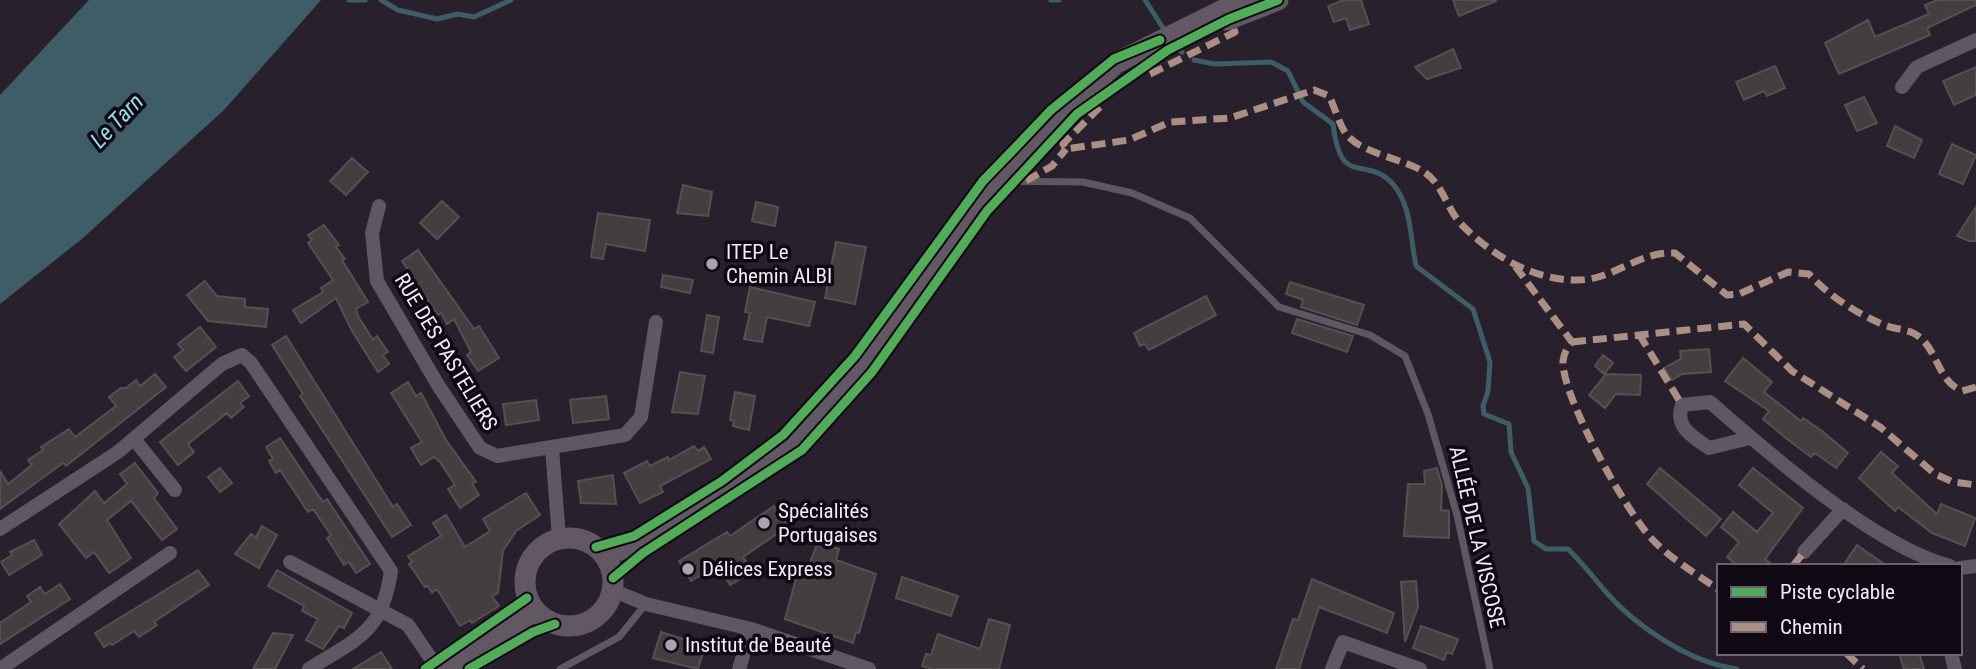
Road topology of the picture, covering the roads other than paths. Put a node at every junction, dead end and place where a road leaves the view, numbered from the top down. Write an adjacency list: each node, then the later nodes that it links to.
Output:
1 (1278, 0): 2 (main road)
2 (1229, 7): 5 (main road)
3 (1976, 40): 4 (street)
4 (1902, 87)
5 (994, 180): 17 (main road); 33 (lane, ALLÉE DE LA VISCOSE)
6 (379, 206): 10 (street, RUE DES PASTELIERS)
7 (656, 323): 10 (street, RUE DES PASTELIERS)
8 (1751, 438): 8 (street); 12 (street)
9 (134, 439): 11 (street); 13 (street); 22 (street)
10 (552, 448): 14 (street)
11 (174, 490)
12 (1843, 509): 15 (street); 19 (street)
13 (0, 530)
14 (559, 538): 17 (main road); 23 (main road)
15 (1804, 552)
16 (170, 553): 25 (street)
17 (605, 556): 20 (main road)
18 (290, 562): 22 (street)
19 (1942, 564)
20 (612, 590): 21 (street); 23 (main road)
21 (646, 604): 24 (street); 28 (lane)
22 (380, 611): 26 (street); 27 (street)
23 (535, 611): 27 (main road)
24 (751, 629): 29 (street); 30 (street)
25 (0, 669)
26 (309, 669)
27 (440, 669)
28 (560, 669)
29 (739, 669)
30 (869, 669)
31 (1332, 669): 32 (street)
32 (1420, 669)
33 (1490, 669)

